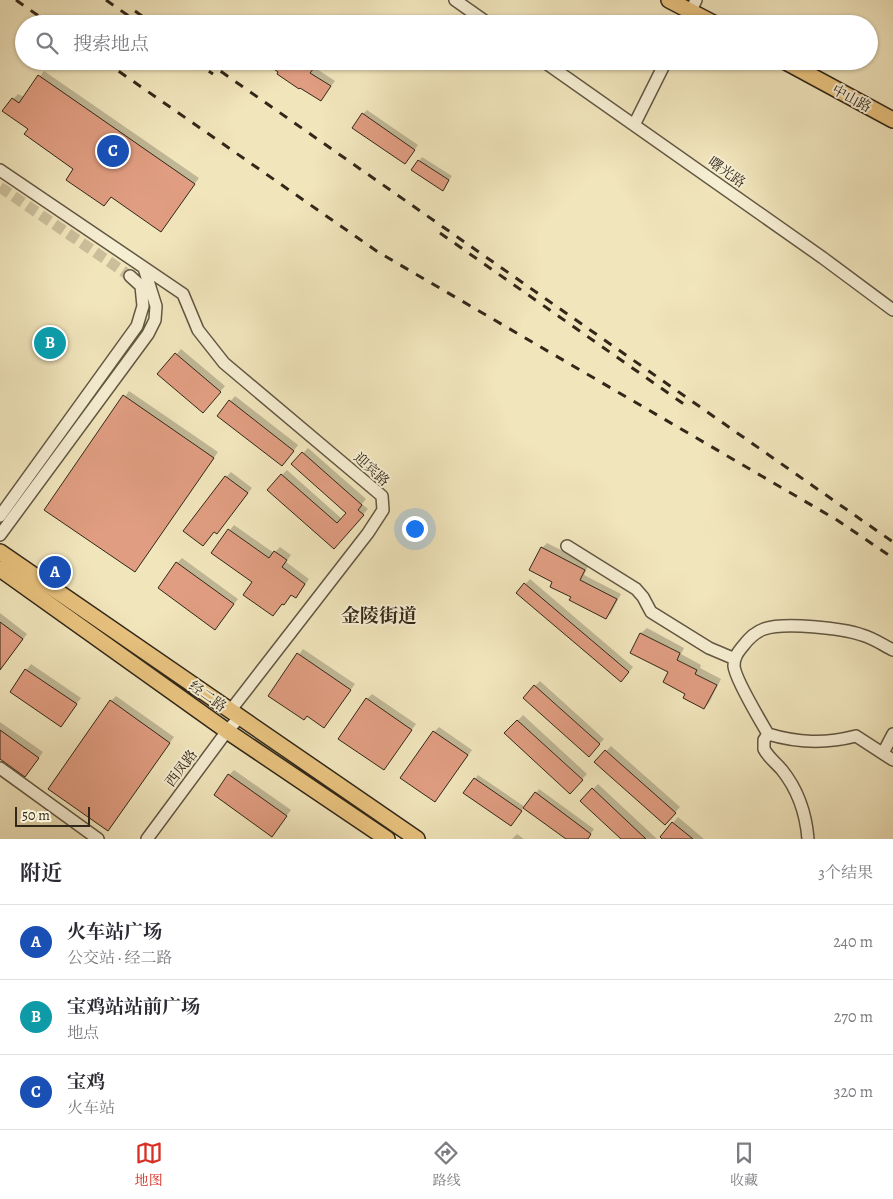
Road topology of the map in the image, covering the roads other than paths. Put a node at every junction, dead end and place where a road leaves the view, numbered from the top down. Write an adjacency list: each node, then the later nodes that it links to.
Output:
1 (455, 0): 4 (street)
2 (669, 0): 3 (main road)
3 (691, 12)
4 (476, 15)
5 (556, 70): 9 (street, 曙光路)
6 (662, 70): 9 (street)
7 (801, 70): 8 (main road, 中山路)
8 (893, 120)
9 (634, 125): 13 (street, 曙光路)
10 (0, 170): 11 (street)
11 (144, 268): 15 (street); 21 (street, 迎宾路)
12 (130, 276): 14 (street)
13 (893, 310)
14 (0, 516)
15 (0, 535)
16 (567, 546): 20 (street)
17 (0, 552): 21 (main road, 经二路)
18 (0, 569): 22 (main road, 经二路)
19 (893, 650): 20 (street)
20 (734, 659): 23 (street)
21 (235, 714): 22 (street, 西凤路); 30 (main road, 经二路)
22 (227, 731): 28 (street, 西凤路); 29 (main road, 经二路)
23 (768, 734): 25 (street); 31 (street)
24 (893, 734): 25 (street)
25 (888, 756)
26 (0, 768): 27 (street)
27 (98, 839)
28 (147, 839)
29 (387, 839)
30 (417, 839)
31 (808, 839)

